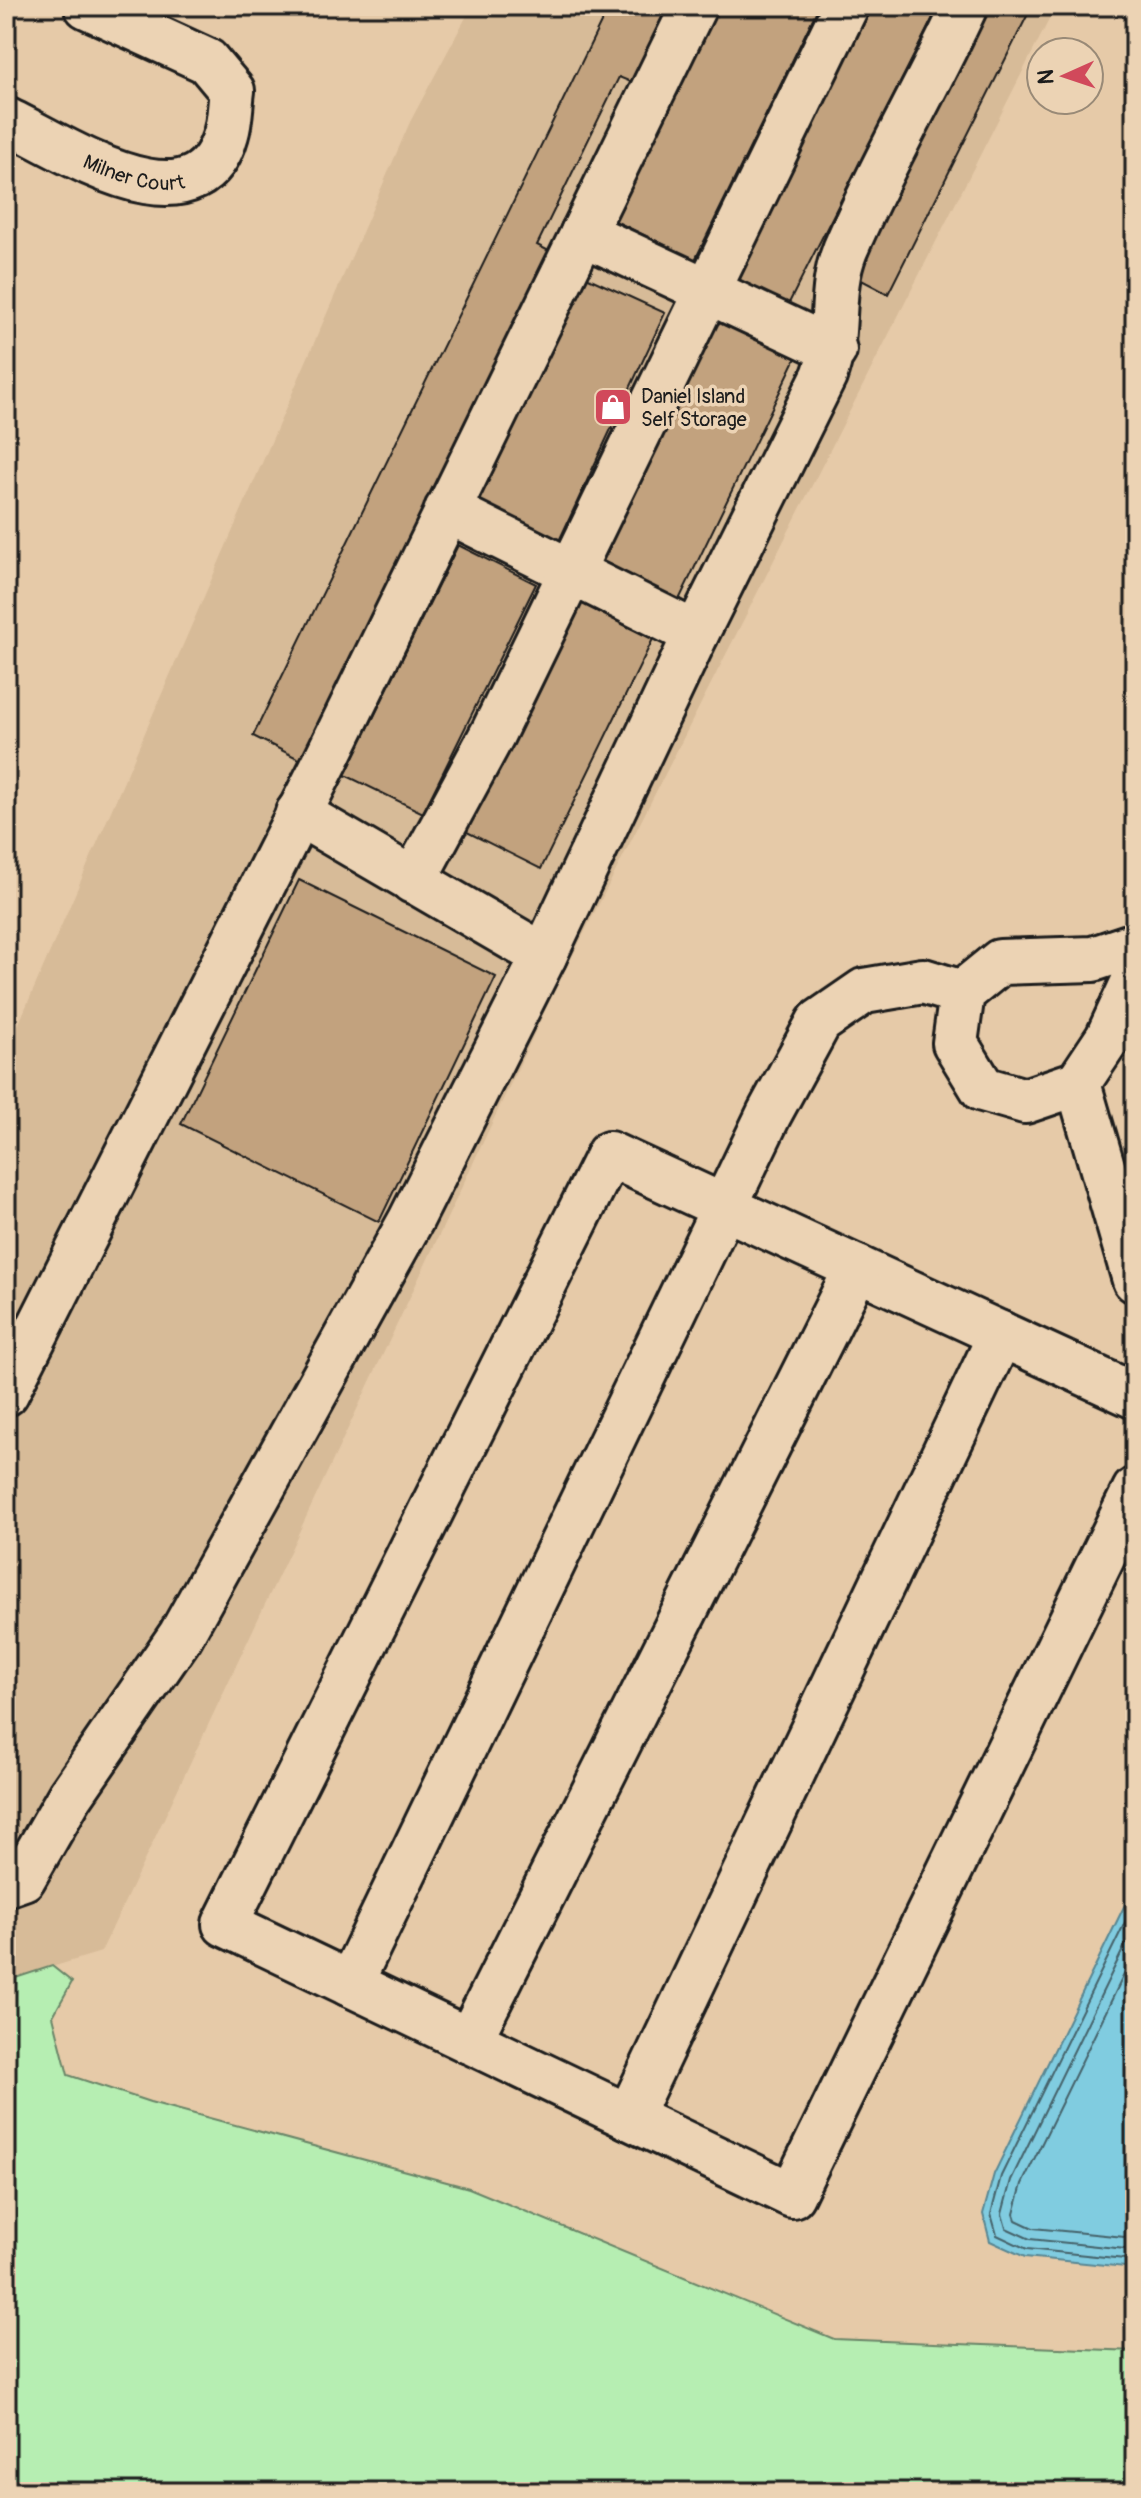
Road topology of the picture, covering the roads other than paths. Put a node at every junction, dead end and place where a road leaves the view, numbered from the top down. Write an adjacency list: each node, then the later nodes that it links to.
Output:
1 (87, 6): 5 (street, Milner Court)
2 (694, 6): 6 (street)
3 (846, 6): 7 (street)
4 (965, 6): 8 (street)
5 (6, 120)
6 (583, 233): 7 (street); 9 (street)
7 (707, 293): 8 (street); 10 (street)
8 (834, 350): 11 (street)
9 (447, 510): 10 (street); 12 (street)
10 (571, 572): 11 (street); 13 (street)
11 (696, 634): 15 (street)
12 (298, 813): 13 (street); 23 (street)
13 (413, 881): 15 (street)
14 (1135, 945): 17 (street)
15 (544, 956): 26 (street)
16 (1135, 979): 18 (street)
17 (962, 993): 18 (street); 19 (street)
18 (1078, 1083): 21 (street)
19 (724, 1207): 20 (street); 27 (street); 27 (street)
20 (857, 1268): 22 (street); 28 (street)
21 (1135, 1280)
22 (1001, 1334): 24 (street); 29 (street)
23 (6, 1393)
24 (1135, 1396)
25 (1135, 1490): 29 (street)
26 (6, 1884)
27 (350, 1984): 28 (street)
28 (469, 2041): 29 (street)
29 (629, 2117)

